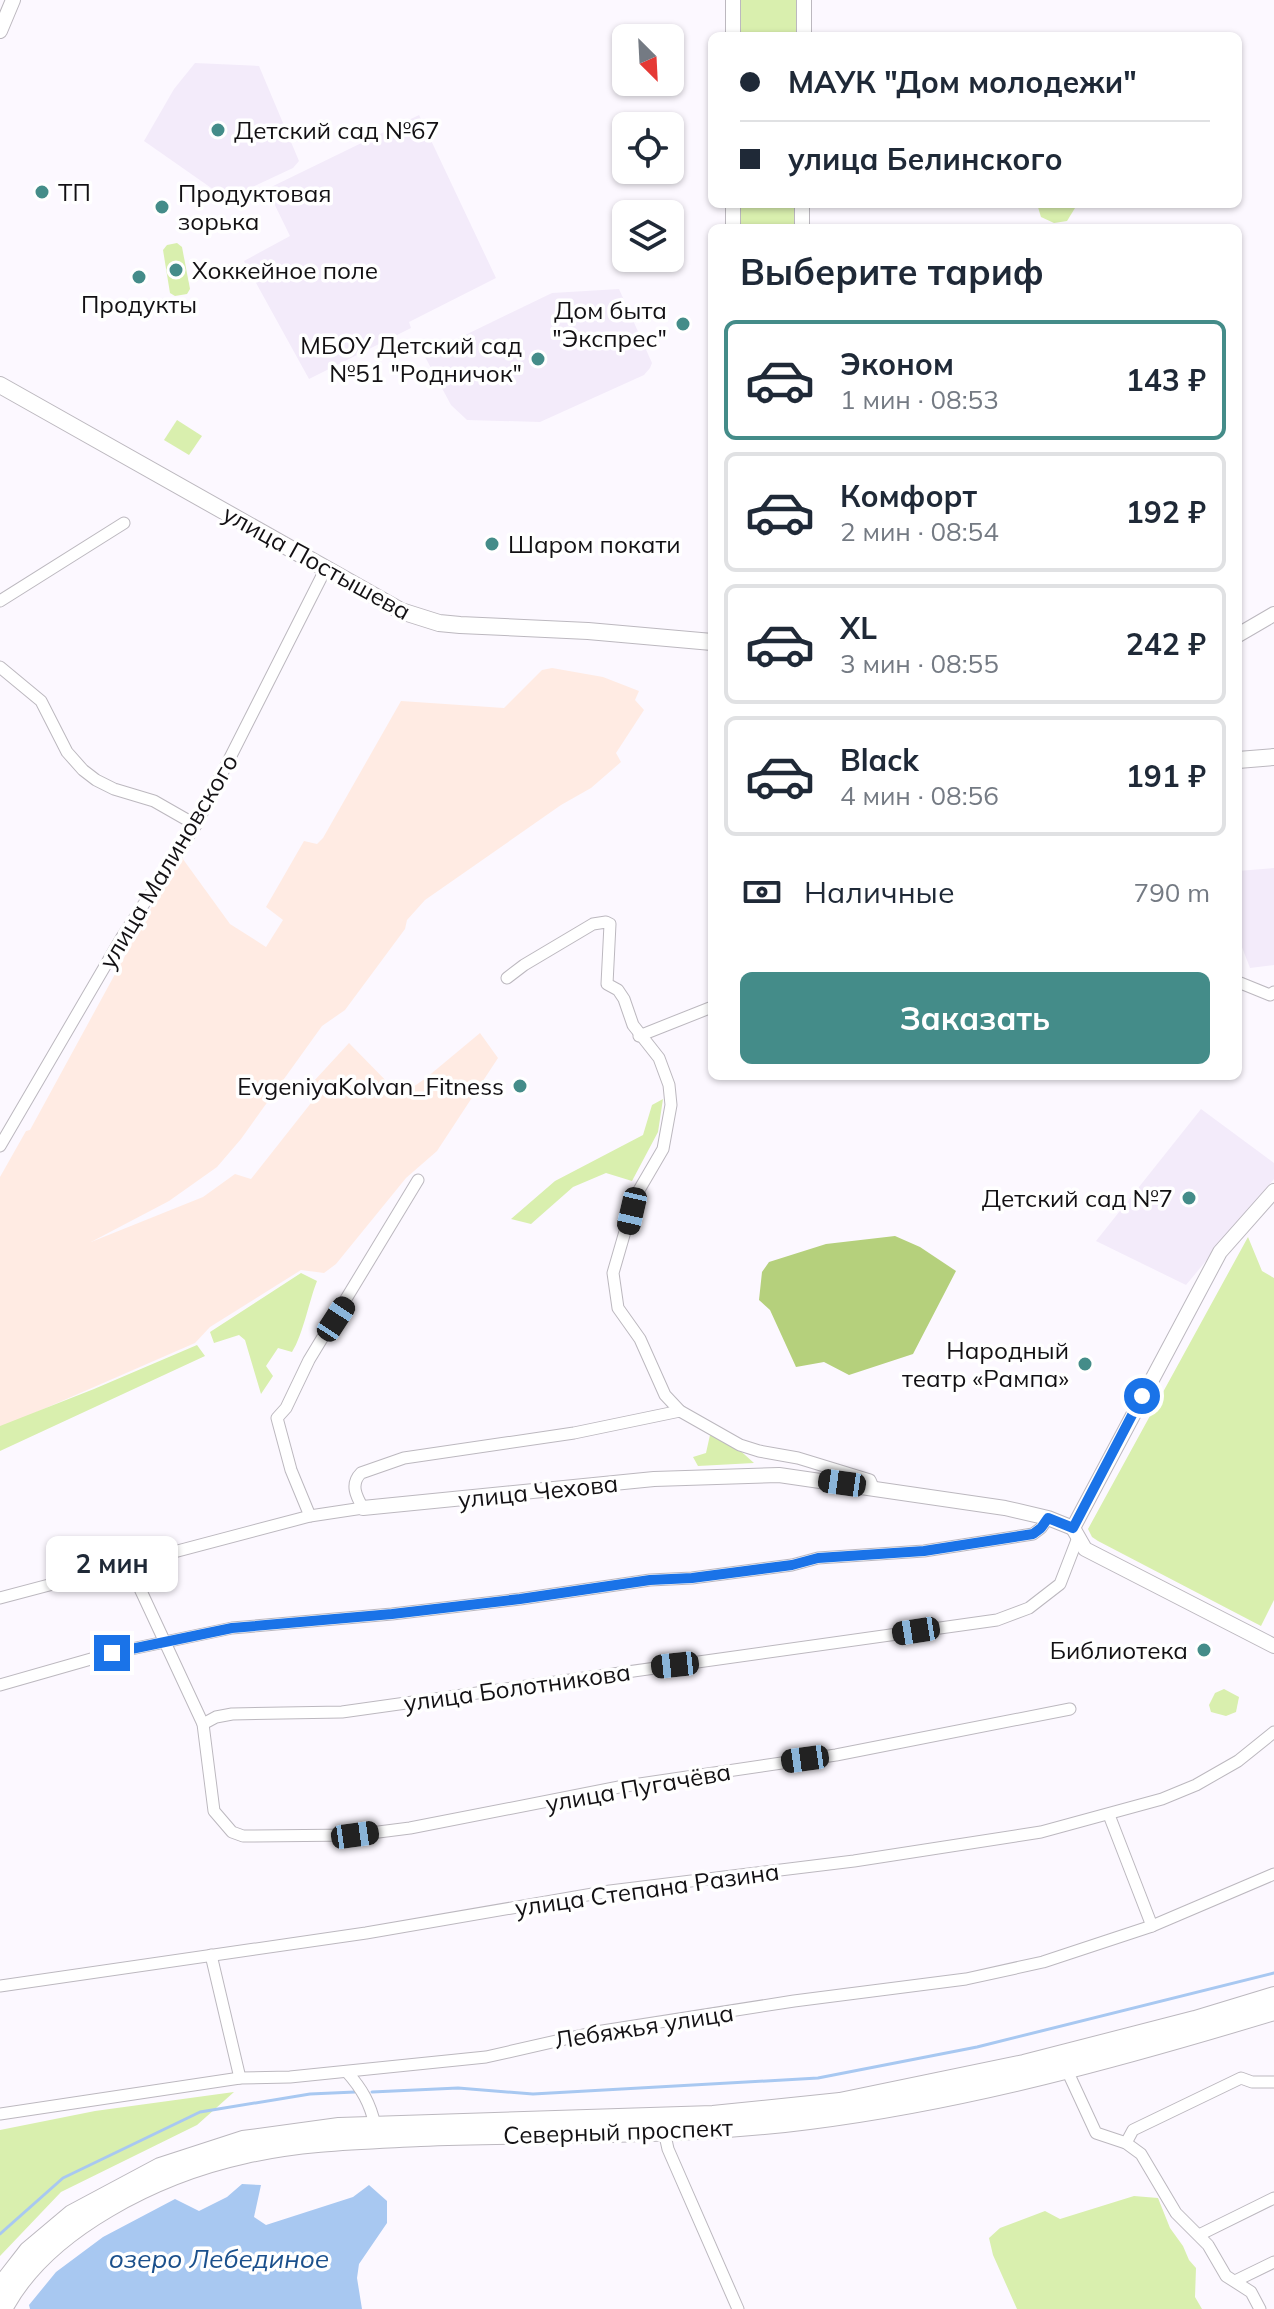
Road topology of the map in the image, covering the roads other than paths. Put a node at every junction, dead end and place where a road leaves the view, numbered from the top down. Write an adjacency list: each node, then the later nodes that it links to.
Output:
1 (13, 0): 4 (street)
2 (733, 0): 5 (street)
3 (804, 0): 6 (street)
4 (0, 31)
5 (733, 32)
6 (804, 32)
7 (0, 385): 9 (main road, улица Постышева)
8 (124, 523): 10 (street)
9 (325, 570): 13 (main road, улица Постышева); 17 (street, улица Малиновского)
10 (0, 601)
11 (1274, 614): 12 (street)
12 (1242, 633)
13 (708, 642)
14 (0, 667): 17 (street)
15 (1274, 757): 16 (main road)
16 (1242, 760)
17 (196, 825): 23 (street, улица Малиновского)
18 (507, 978): 22 (street)
19 (1242, 984): 20 (street)
20 (1274, 992)
21 (708, 1009): 22 (street)
22 (639, 1036): 26 (street)
23 (0, 1146)
24 (418, 1180): 29 (street)
25 (1274, 1191): 31 (street)
26 (680, 1411): 27 (street); 28 (street, улица Чехова)
27 (873, 1487): 28 (street, улица Чехова); 30 (street, улица Чехова)
28 (363, 1508): 29 (street)
29 (310, 1516): 32 (street)
30 (1048, 1518): 31 (street, улица Чехова); 34 (street)
31 (1075, 1534): 35 (street, улица Чехова); 38 (street, улица Болотникова)
32 (128, 1563): 33 (street); 34 (street)
33 (0, 1598)
34 (165, 1642): 36 (street); 38 (street)
35 (1274, 1646)
36 (0, 1685)
37 (1070, 1709): 38 (street, улица Пугачёва)
38 (203, 1724)
39 (1274, 1732): 40 (street, улица Степана Разина)
40 (1109, 1815): 42 (street); 43 (street, улица Степана Разина)
41 (1274, 1874): 42 (street, Лебяжья улица)
42 (1152, 1926): 48 (street, Лебяжья улица)
43 (211, 1955): 44 (street, улица Степана Разина); 49 (street)
44 (0, 1986)
45 (1274, 1996): 47 (main road, Северный проспект)
46 (1274, 2011): 47 (main road, Северный проспект)
47 (1064, 2061): 51 (main road, Северный проспект); 55 (street)
48 (347, 2072): 49 (street, Лебяжья улица); 53 (street)
49 (240, 2078): 52 (street, Лебяжья улица)
50 (1274, 2082): 55 (street)
51 (896, 2099): 53 (main road, Северный проспект); 54 (main road, Северный проспект)
52 (0, 2114)
53 (375, 2125): 60 (main road, Северный проспект)
54 (664, 2131): 61 (main road, Северный проспект); 62 (street)
55 (1126, 2143): 57 (street)
56 (1274, 2198): 57 (street)
57 (1199, 2235): 59 (street)
58 (1274, 2262): 59 (street)
59 (1235, 2281): 63 (street)
60 (0, 2287)
61 (3, 2309)
62 (738, 2309)
63 (1260, 2309)

